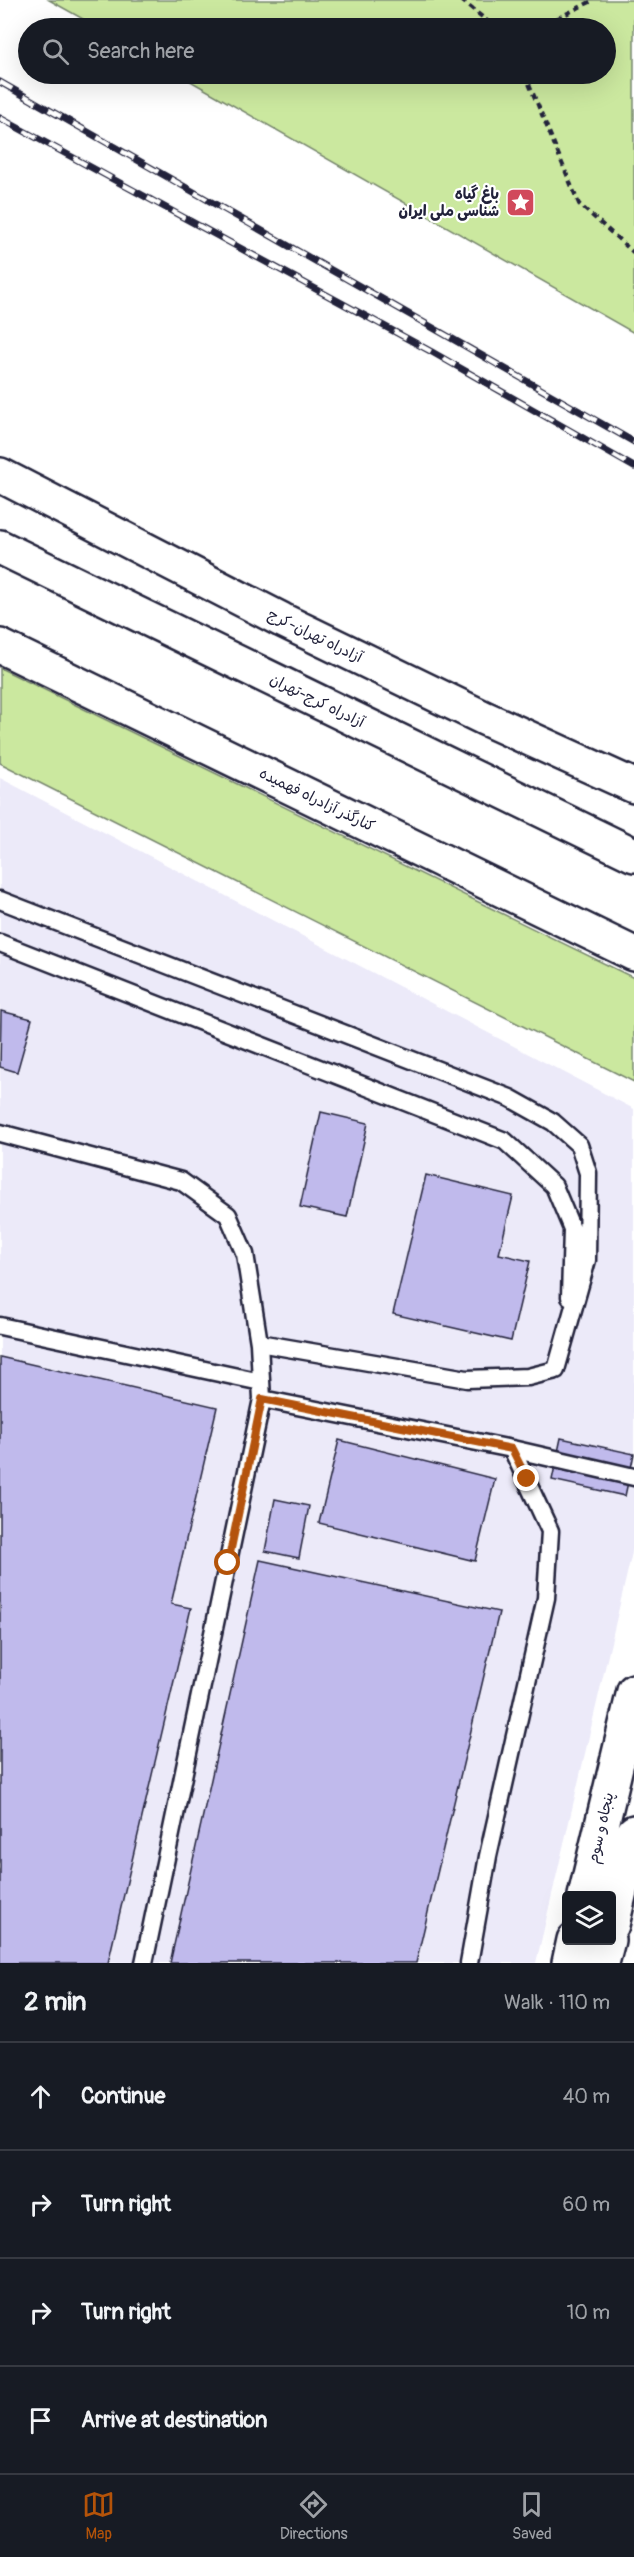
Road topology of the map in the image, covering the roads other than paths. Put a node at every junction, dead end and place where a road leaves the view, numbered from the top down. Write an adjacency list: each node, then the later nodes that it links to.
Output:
1 (0, 475): 4 (main road, آزادراه تهران-کرج)
2 (0, 547): 5 (main road, آزادراه کرج-تهران)
3 (0, 646): 8 (main road, کنارگذر آزادراه فهمیده)
4 (634, 786)
5 (634, 855)
6 (0, 900): 10 (lane)
7 (0, 943): 10 (lane)
8 (634, 954)
9 (0, 1133): 12 (lane)
10 (570, 1325): 12 (lane)
11 (0, 1326): 13 (lane)
12 (260, 1343): 13 (lane)
13 (262, 1390): 14 (lane); 22 (lane)
14 (512, 1449): 15 (lane); 23 (lane)
15 (634, 1477)
16 (634, 1690): 18 (main road, پنجاه و سوم)
17 (634, 1832): 19 (main road)
18 (586, 1891)
19 (616, 1908)
20 (573, 1945): 24 (main road)
21 (607, 1945): 25 (main road)
22 (144, 1963)
23 (469, 1963)
24 (569, 1963)
25 (602, 1963)

